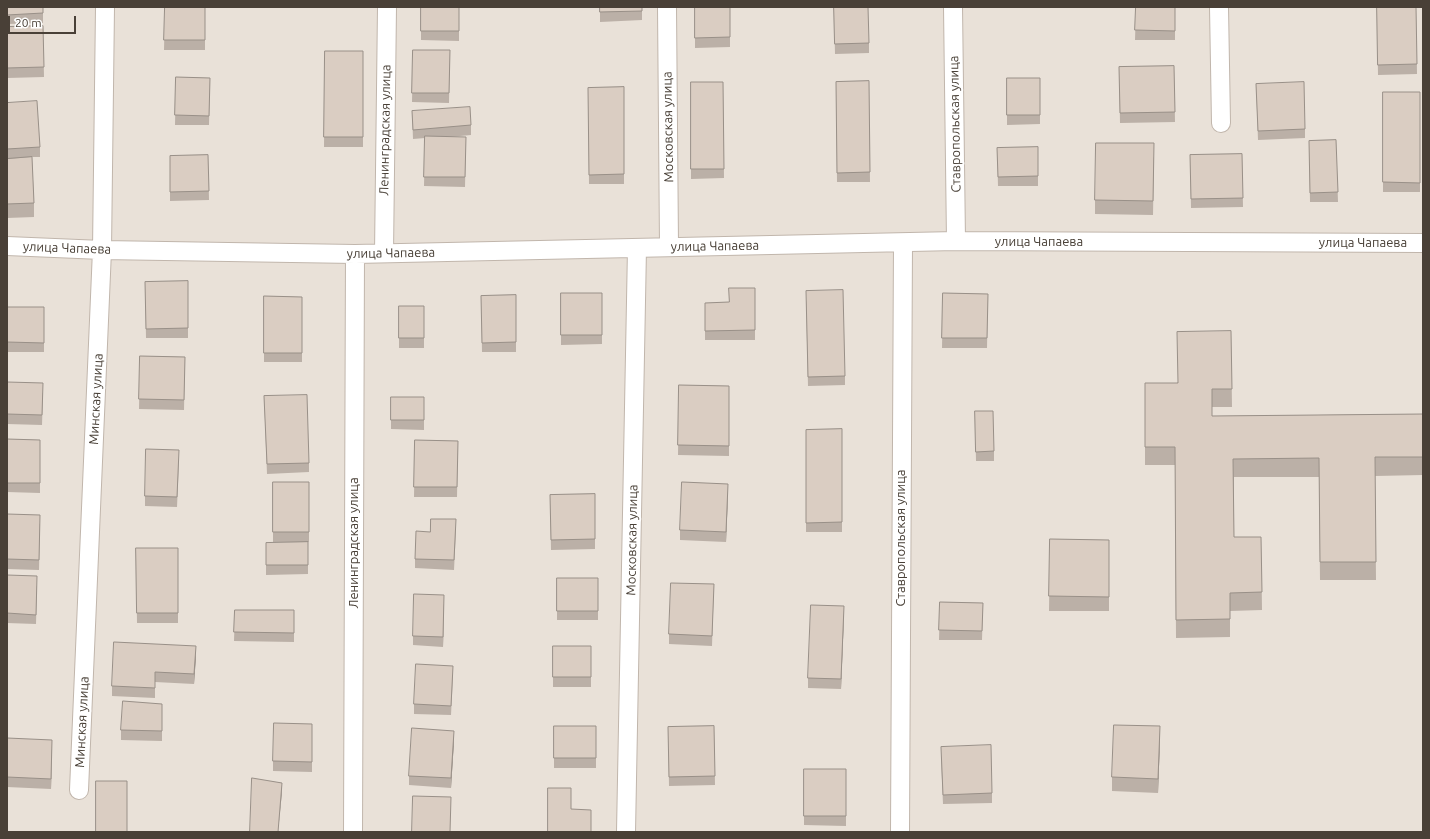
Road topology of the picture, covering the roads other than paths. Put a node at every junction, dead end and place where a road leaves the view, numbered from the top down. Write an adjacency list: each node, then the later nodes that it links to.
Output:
1 (105, 7): 13 (street, Минская улица)
2 (387, 7): 14 (street, Ленинградская улица)
3 (667, 7): 11 (street, Московская улица)
4 (953, 7): 7 (street, Ставропольская улица)
5 (1219, 7): 6 (street)
6 (1220, 123)
7 (956, 241): 8 (street, улица Чапаева); 9 (street, улица Чапаева)
8 (1423, 243)
9 (903, 244): 11 (street, улица Чапаева); 19 (street, Ставропольская улица)
10 (7, 246): 13 (street, улица Чапаева)
11 (669, 246): 12 (street, улица Чапаева)
12 (637, 248): 14 (street, улица Чапаева); 18 (street, Московская улица)
13 (102, 250): 15 (street, улица Чапаева); 16 (street, Минская улица)
14 (384, 252): 15 (street, улица Чапаева)
15 (355, 254): 17 (street, Ленинградская улица)
16 (79, 790)
17 (353, 832)
18 (626, 832)
19 (900, 832)

